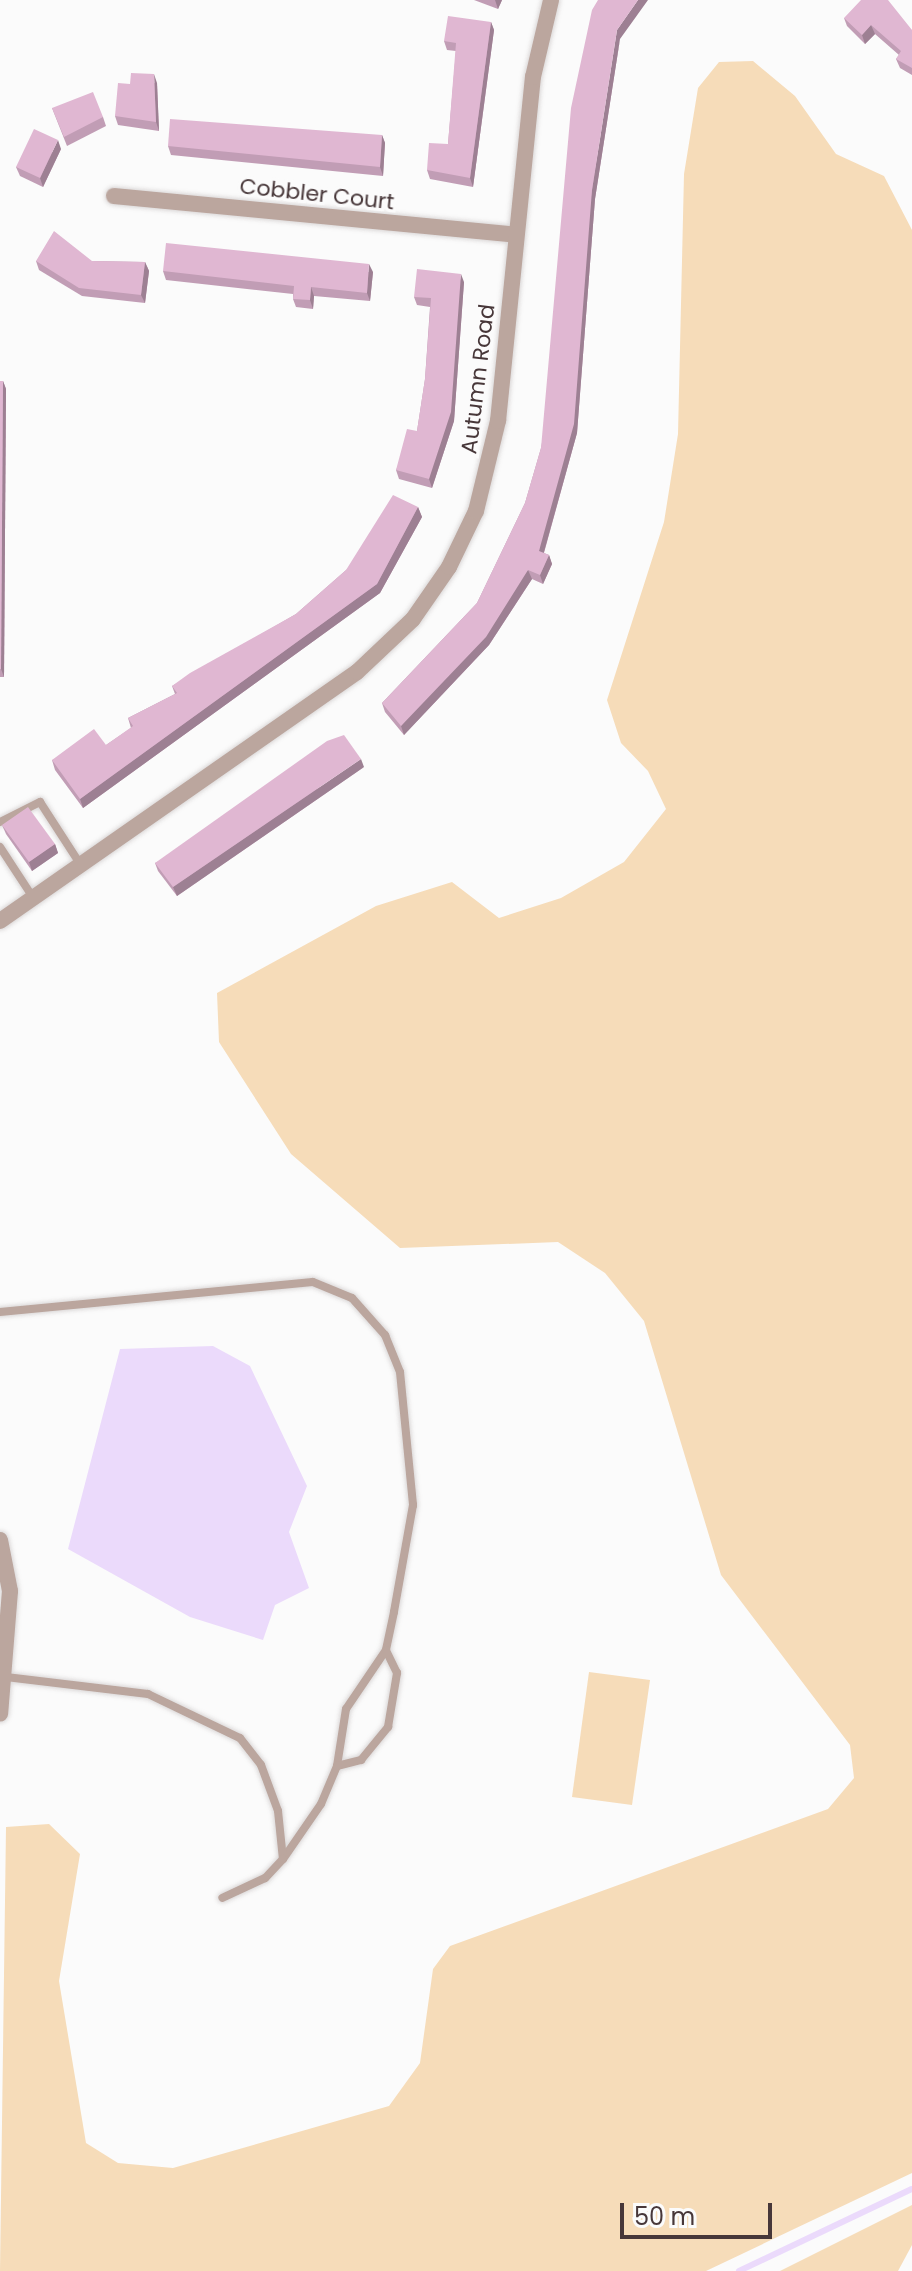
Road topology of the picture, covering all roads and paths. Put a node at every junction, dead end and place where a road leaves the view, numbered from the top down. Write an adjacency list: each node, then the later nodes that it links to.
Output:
1 (551, 0): 3 (street, Autumn Road)
2 (114, 196): 3 (street, Cobbler Court)
3 (516, 235): 6 (street, Autumn Road)
4 (0, 822): 6 (lane)
5 (0, 847): 7 (lane)
6 (82, 867): 7 (street, Autumn Road)
7 (34, 899): 8 (street, Autumn Road)
8 (0, 921)
9 (0, 1312): 11 (lane)
10 (0, 1540): 12 (street)
11 (386, 1650): 14 (lane); 14 (lane)
12 (6, 1677): 13 (street); 15 (lane)
13 (0, 1714)
14 (337, 1766): 15 (lane)
15 (283, 1859): 16 (lane)
16 (222, 1898)

